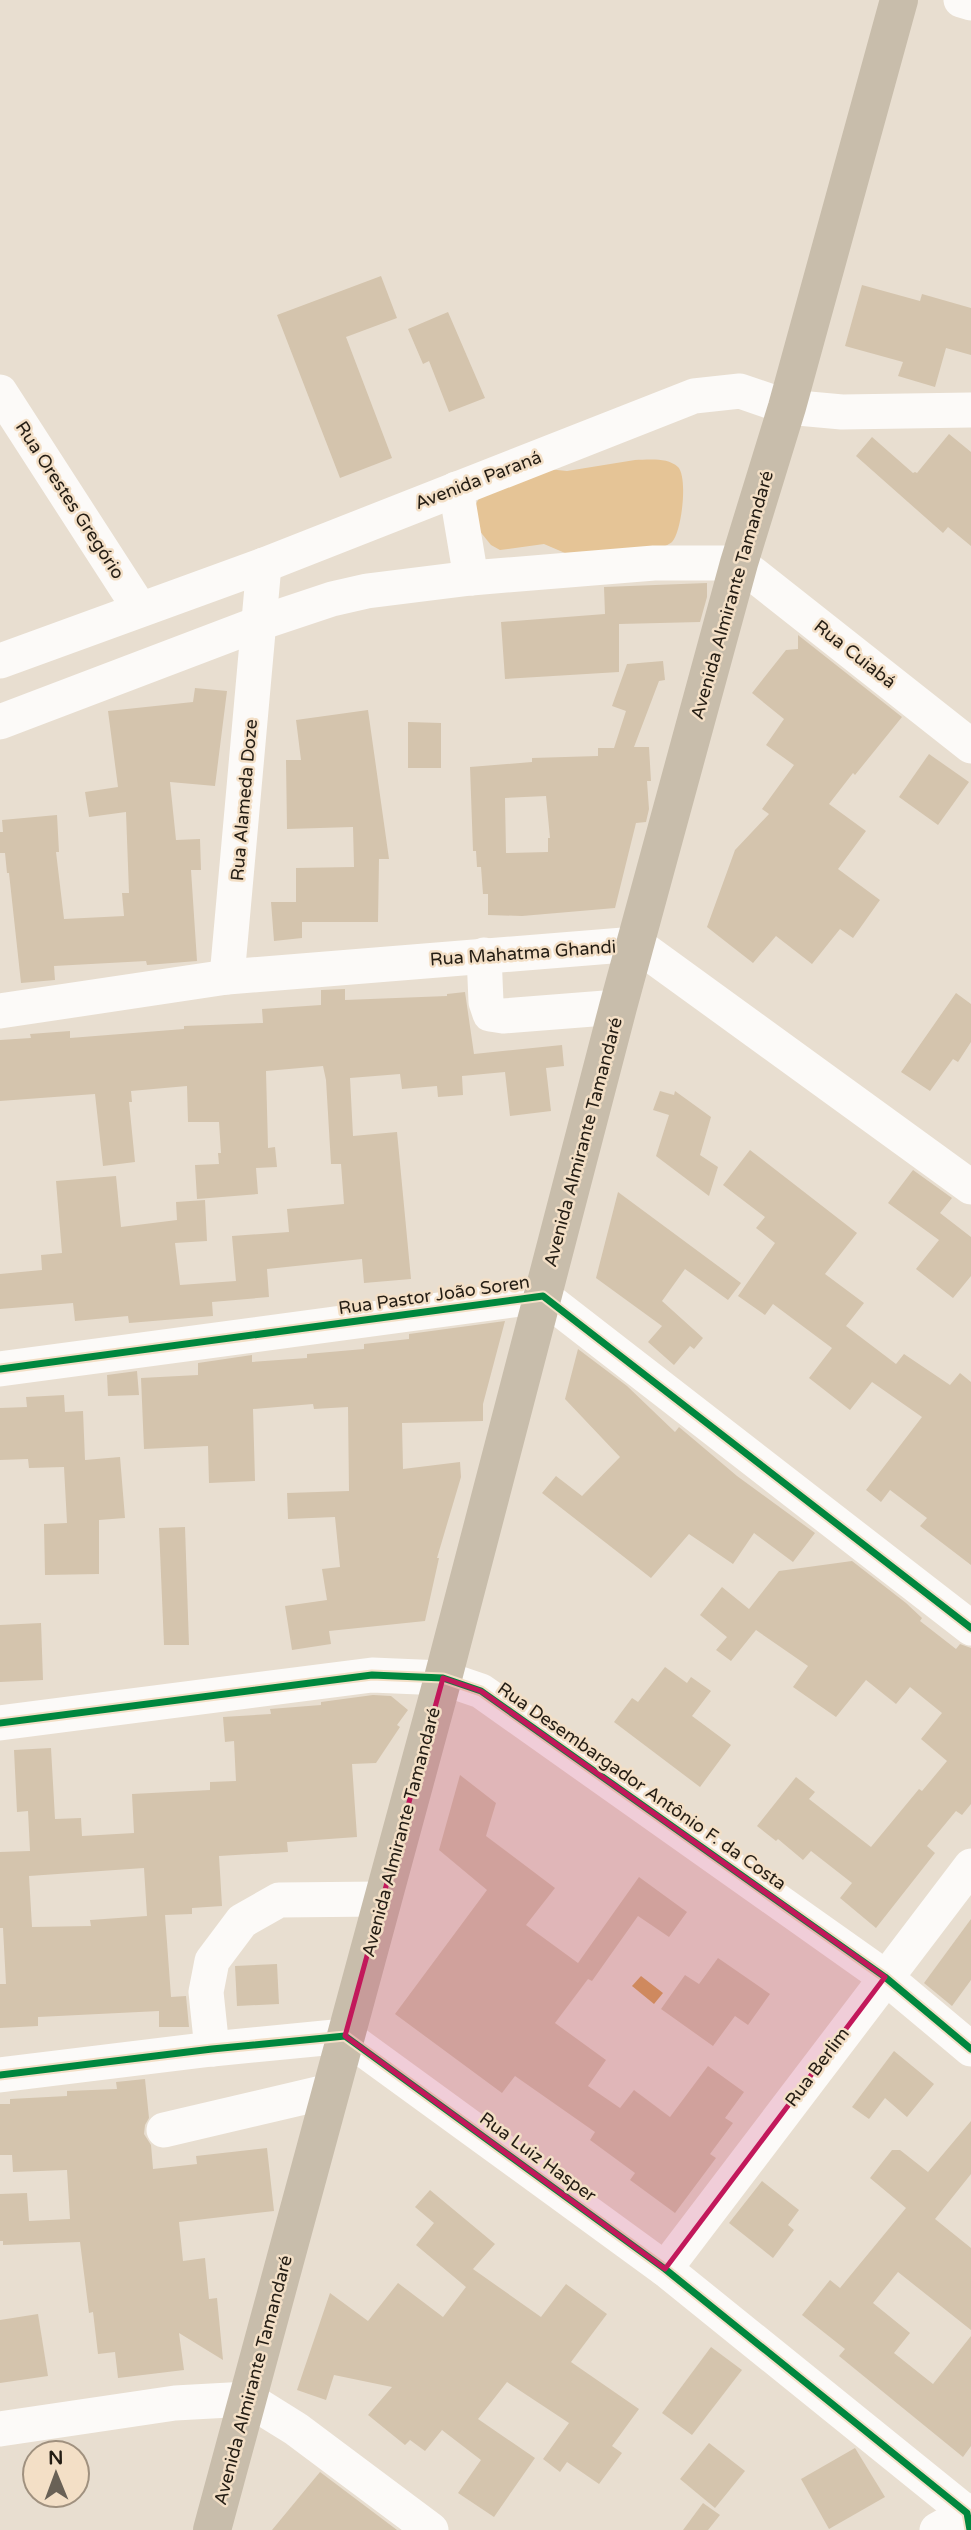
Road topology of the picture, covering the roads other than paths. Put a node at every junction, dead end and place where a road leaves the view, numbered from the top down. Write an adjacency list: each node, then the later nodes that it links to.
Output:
1 (899, 0): 5 (highway, Avenida Almirante Tamandaré)
2 (961, 0): 3 (street)
3 (971, 3)
4 (0, 392): 11 (street, Rua Orestes Gregório)
5 (787, 407): 6 (street, Avenida Paraná); 7 (street, Avenida Paraná); 8 (highway, Avenida Almirante Tamandaré)
6 (971, 411)
7 (456, 489): 9 (street, Avenida Paraná); 10 (street)
8 (739, 563): 10 (street); 15 (street, Rua Cuiabá); 16 (highway, Avenida Almirante Tamandaré)
9 (264, 565): 11 (street, Avenida Paraná); 12 (street, Rua Alameda Doze)
10 (471, 578): 12 (street)
11 (140, 609): 13 (street, Avenida Paraná)
12 (260, 623): 14 (street); 18 (street, Rua Alameda Doze)
13 (0, 661)
14 (0, 722)
15 (971, 746)
16 (636, 944): 17 (street, Rua Mahatma Ghandi); 19 (highway, Avenida Almirante Tamandaré); 21 (street, Rua Mahatma Ghandi)
17 (484, 956): 18 (street, Rua Mahatma Ghandi); 19 (street)
18 (227, 977): 20 (street, Rua Mahatma Ghandi)
19 (618, 1007): 22 (highway, Avenida Almirante Tamandaré)
20 (0, 1012)
21 (971, 1187)
22 (543, 1296): 23 (street, Rua Pastor João Soren); 24 (street, Rua Pastor João Soren); 25 (highway, Avenida Almirante Tamandaré)
23 (0, 1369)
24 (971, 1628)
25 (443, 1678): 26 (street, Rua Desembargador Antônio F. da Costa); 28 (highway, Avenida Almirante Tamandaré); 29 (street, Rua Desembargador Antônio F. da Costa)
26 (0, 1723)
27 (971, 1867): 29 (street, Rua Berlim)
28 (383, 1899): 30 (highway, Avenida Almirante Tamandaré); 31 (street)
29 (885, 1977): 32 (street, Rua Desembargador Antônio F. da Costa); 36 (street, Rua Berlim)
30 (345, 2036): 31 (street); 34 (highway, Avenida Almirante Tamandaré); 36 (street, Rua Luiz Hasper)
31 (212, 2049): 33 (street)
32 (971, 2049)
33 (0, 2075)
34 (330, 2091): 35 (street); 37 (highway, Avenida Almirante Tamandaré)
35 (164, 2130)
36 (665, 2269): 39 (street, Rua Luiz Hasper)
37 (248, 2399): 38 (street); 40 (highway, Avenida Almirante Tamandaré); 41 (street)
38 (0, 2429)
39 (969, 2518): 42 (street)
40 (212, 2530)
41 (431, 2530)
42 (937, 2530)

